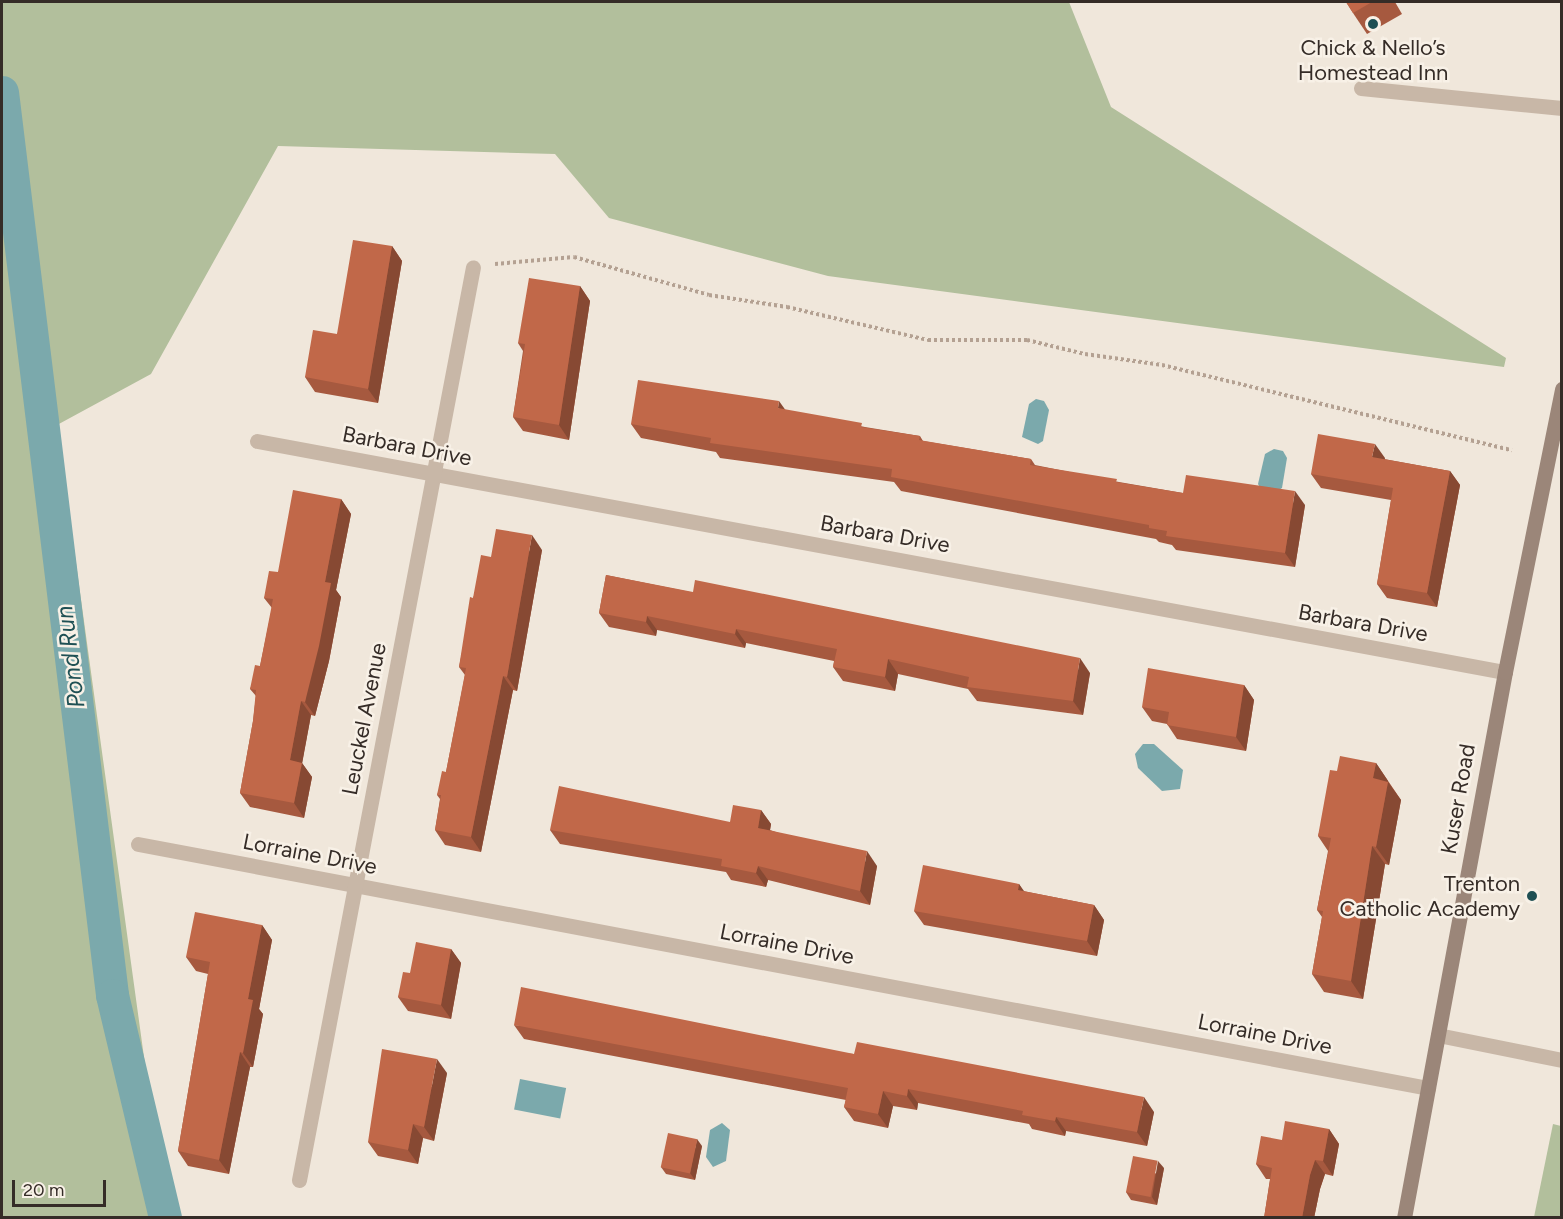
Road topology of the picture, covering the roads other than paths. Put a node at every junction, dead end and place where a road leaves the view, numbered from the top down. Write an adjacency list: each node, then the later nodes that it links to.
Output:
1 (1361, 88): 2 (street)
2 (1562, 108)
3 (473, 267): 6 (street, Leuckel Avenue)
4 (1562, 389): 7 (street, Kuser Road)
5 (257, 441): 6 (street, Barbara Drive)
6 (433, 474): 7 (street, Barbara Drive); 9 (street, Leuckel Avenue)
7 (1505, 672): 10 (street, Kuser Road)
8 (138, 844): 9 (street, Lorraine Drive)
9 (355, 885): 12 (street, Lorraine Drive); 13 (street, Leuckel Avenue)
10 (1438, 1035): 11 (street); 12 (street, Kuser Road)
11 (1562, 1060)
12 (1428, 1088): 14 (street, Kuser Road)
13 (299, 1180)
14 (1404, 1218)

